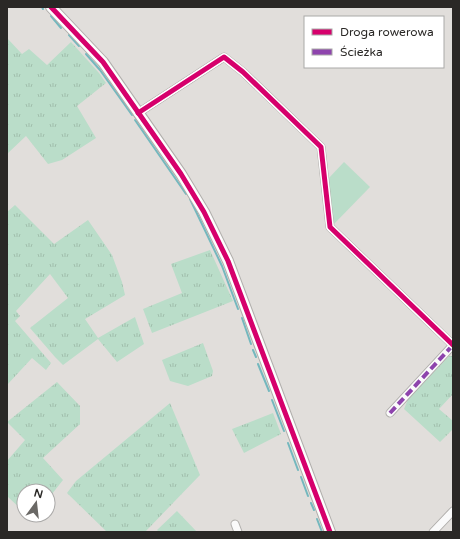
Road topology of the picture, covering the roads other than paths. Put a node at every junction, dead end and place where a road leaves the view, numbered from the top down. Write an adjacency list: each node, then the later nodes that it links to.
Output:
1 (51, 7): 2 (street)
2 (138, 113): 3 (street); 8 (street)
3 (453, 345): 4 (street)
4 (390, 413)
5 (453, 511): 9 (street)
6 (236, 524): 7 (street)
7 (238, 532)
8 (330, 532)
9 (433, 532)

